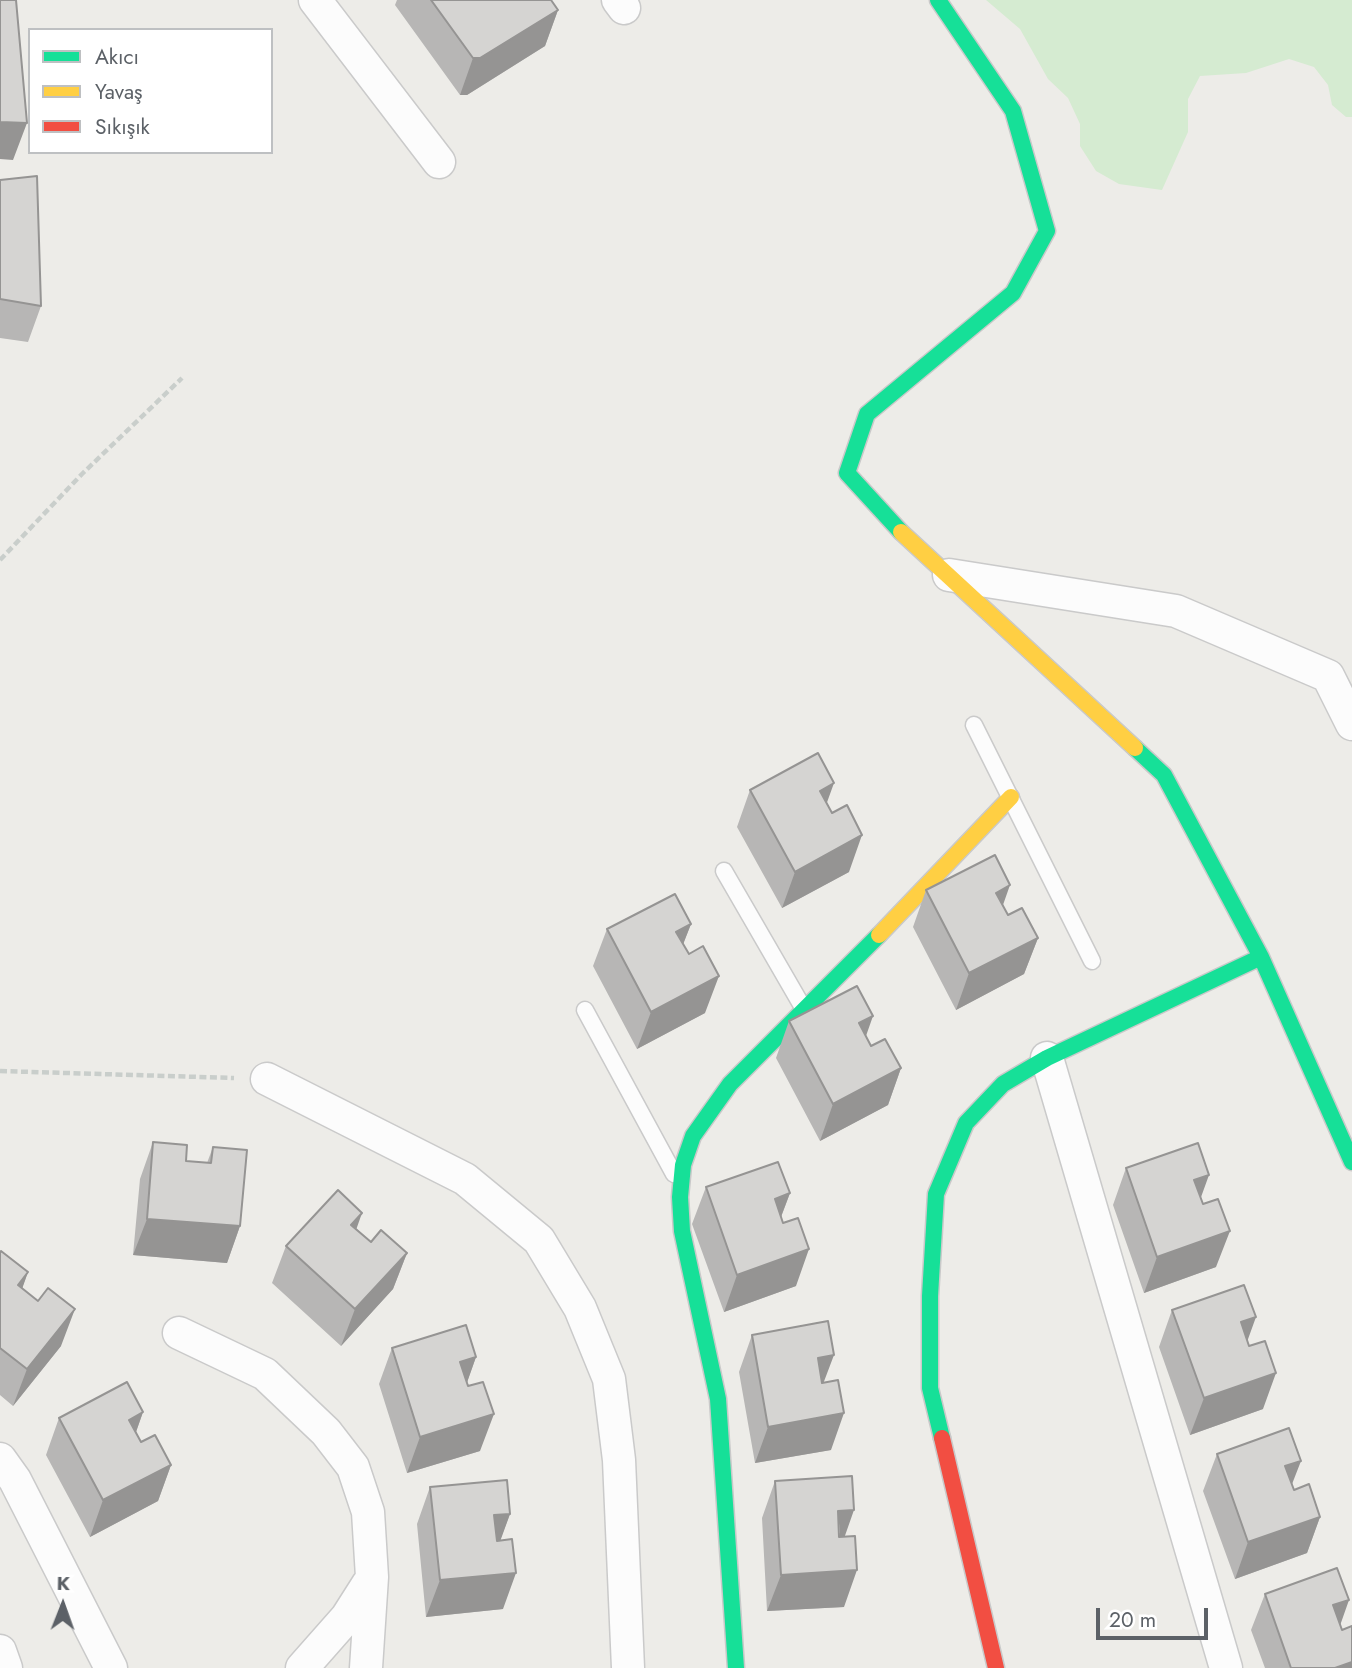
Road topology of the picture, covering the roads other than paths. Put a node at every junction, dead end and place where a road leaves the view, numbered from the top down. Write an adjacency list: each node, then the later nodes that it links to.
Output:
1 (315, 0): 3 (street)
2 (938, 0): 4 (street)
3 (439, 162)
4 (949, 575): 5 (street); 9 (street)
5 (1352, 724)
6 (974, 725): 7 (lane)
7 (1011, 797): 10 (lane); 12 (street)
8 (724, 871): 12 (lane)
9 (1261, 957): 13 (street); 15 (street)
10 (1092, 961)
11 (585, 1010): 16 (lane)
12 (804, 1011): 16 (street)
13 (1047, 1058): 27 (street); 28 (street)
14 (267, 1079): 25 (street)
15 (1352, 1162)
16 (679, 1182): 26 (street)
17 (179, 1333): 19 (street)
18 (0, 1459): 22 (street)
19 (372, 1577): 23 (street); 24 (street)
20 (0, 1651): 21 (street)
21 (6, 1668)
22 (111, 1668)
23 (303, 1668)
24 (366, 1668)
25 (628, 1668)
26 (736, 1668)
27 (996, 1668)
28 (1226, 1668)

